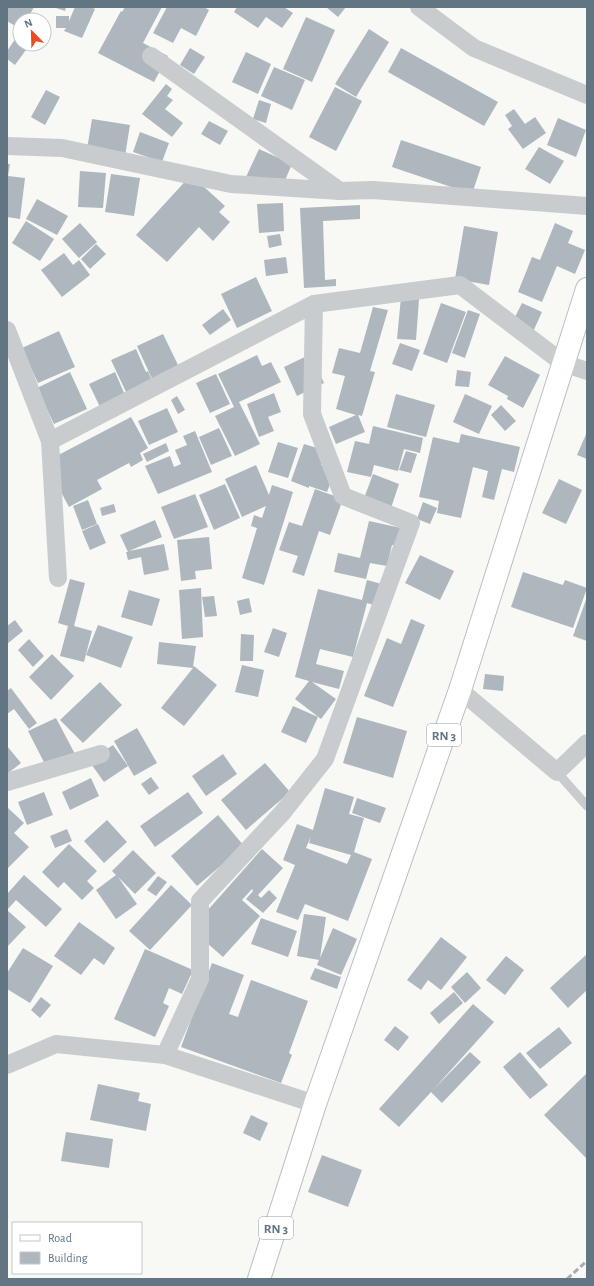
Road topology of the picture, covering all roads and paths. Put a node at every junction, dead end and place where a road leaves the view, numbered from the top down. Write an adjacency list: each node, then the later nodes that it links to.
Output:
1 (419, 7): 3 (street)
2 (151, 56): 5 (street)
3 (587, 95)
4 (7, 146): 5 (street)
5 (340, 191): 6 (street)
6 (587, 206)
7 (587, 289): 10 (main road, RN 3)
8 (314, 304): 10 (street); 12 (street); 20 (street)
9 (7, 330): 12 (street)
10 (563, 363): 11 (street); 14 (main road, RN 3)
11 (587, 371)
12 (50, 441): 13 (street)
13 (58, 578)
14 (460, 690): 17 (street); 22 (main road, RN 3)
15 (587, 743): 17 (street)
16 (101, 754): 18 (street)
17 (558, 772): 19 (lane)
18 (7, 782)
19 (587, 806)
20 (165, 1055): 21 (street); 22 (street)
21 (7, 1065)
22 (315, 1104): 23 (main road, RN 3)
23 (259, 1279)

